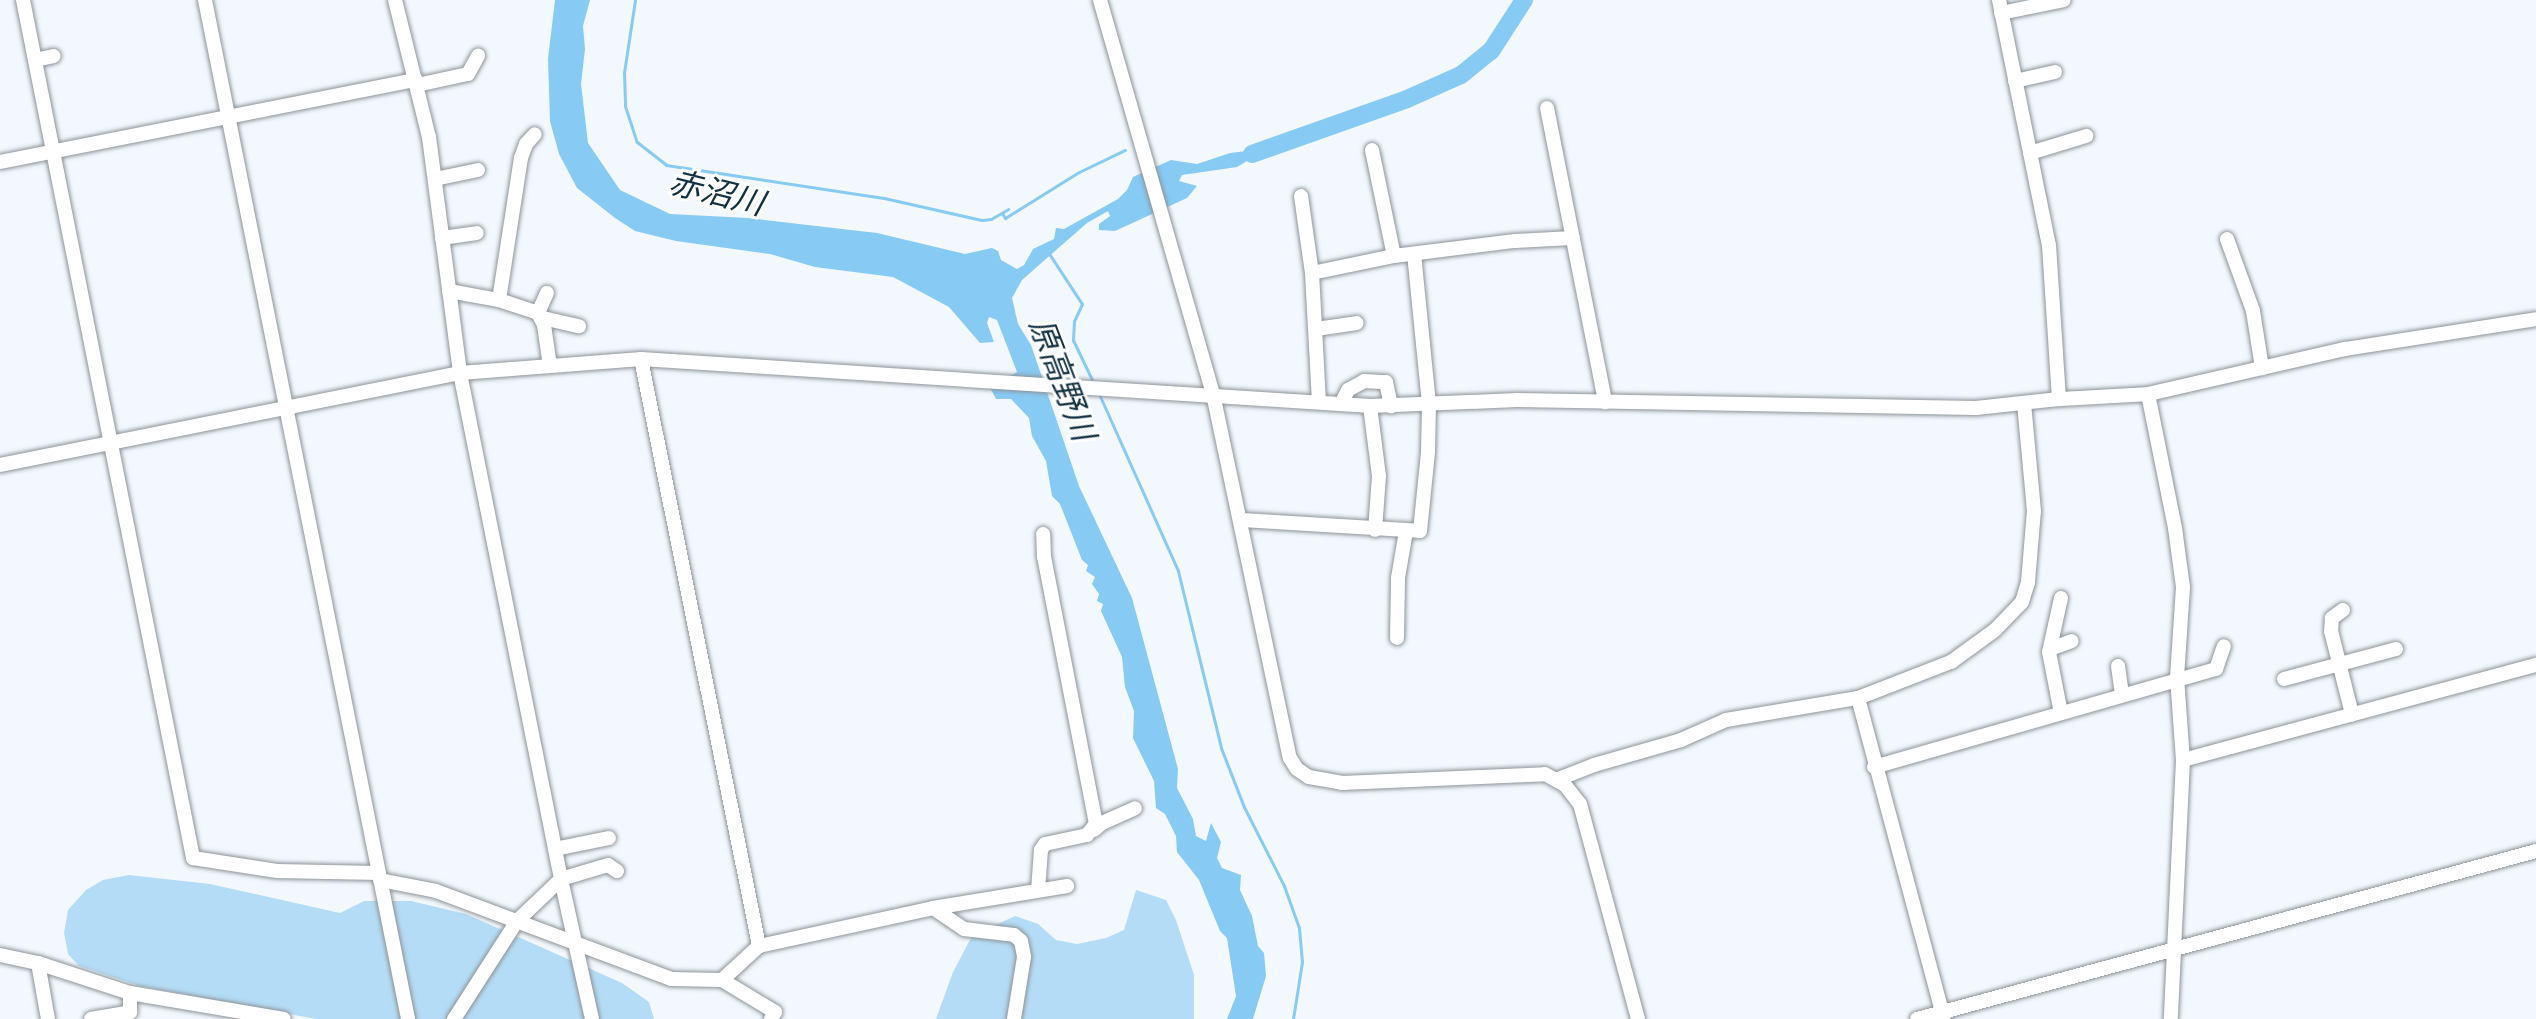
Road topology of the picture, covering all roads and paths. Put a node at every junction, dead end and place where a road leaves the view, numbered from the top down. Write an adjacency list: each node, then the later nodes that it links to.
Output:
1 (23, 0): 9 (street)
2 (205, 0): 14 (street)
3 (395, 0): 12 (street)
4 (1100, 0): 43 (street)
5 (2064, 0): 6 (street)
6 (2000, 6): 11 (street)
7 (54, 56): 9 (street)
8 (478, 56): 12 (street)
9 (35, 60): 18 (street)
10 (2055, 72): 11 (street)
11 (2015, 81): 19 (street)
12 (417, 83): 14 (street); 22 (street)
13 (1547, 108): 26 (street)
14 (227, 117): 18 (street); 51 (street)
15 (535, 134): 33 (street)
16 (2086, 136): 19 (street)
17 (1372, 150): 29 (street)
18 (54, 152): 20 (street); 54 (street)
19 (2030, 153): 45 (street)
20 (0, 162)
21 (478, 170): 22 (street)
22 (435, 179): 25 (street)
23 (1301, 196): 30 (street)
24 (477, 233): 25 (street)
25 (442, 238): 31 (street)
26 (1573, 238): 28 (street); 47 (street)
27 (2227, 239): 41 (street)
28 (1414, 254): 29 (street); 49 (street)
29 (1394, 256): 30 (street)
30 (1312, 273): 38 (street)
31 (449, 291): 33 (street); 42 (street)
32 (547, 293): 34 (street)
33 (499, 300): 34 (street)
34 (540, 316): 37 (street); 40 (street)
35 (2536, 319): 41 (street)
36 (1357, 323): 38 (street)
37 (579, 326)
38 (1316, 329): 46 (street)
39 (641, 359): 40 (street); 43 (street); 92 (street)
40 (550, 366): 42 (street)
41 (2262, 368): 44 (street)
42 (460, 373): 51 (street); 82 (street)
43 (1213, 394): 46 (street); 56 (street)
44 (2148, 394): 45 (street); 70 (street)
45 (2059, 399): 50 (street)
46 (1319, 402): 48 (street)
47 (1605, 402): 49 (street); 50 (street)
48 (1341, 404): 52 (street); 53 (street)
49 (1429, 404): 53 (street); 58 (street)
50 (2024, 404): 73 (street)
51 (283, 405): 54 (street); 85 (street)
52 (1370, 406): 53 (street); 57 (street)
53 (1391, 406)
54 (110, 440): 55 (street); 85 (street)
55 (0, 465)
56 (1241, 520): 57 (street); 78 (street)
57 (1375, 530): 58 (street)
58 (1406, 531): 62 (street)
59 (1043, 534): 80 (street)
60 (2061, 598): 65 (street)
61 (2343, 610): 67 (street)
62 (1397, 638)
63 (2072, 641): 65 (street)
64 (2224, 646): 70 (street)
65 (2050, 649): 74 (street)
66 (2396, 649): 67 (street)
67 (2339, 664): 71 (street); 75 (street)
68 (2536, 665): 75 (street)
69 (2118, 666): 72 (street)
70 (2177, 677): 72 (street); 76 (street)
71 (2284, 679)
72 (2122, 695): 74 (street)
73 (1858, 698): 77 (street); 78 (street)
74 (2061, 713): 77 (street)
75 (2352, 714): 76 (street)
76 (2183, 760): 93 (street)
77 (1874, 767): 99 (street)
78 (1556, 780): 108 (street)
79 (1135, 808): 80 (street)
80 (1094, 830): 88 (street)
81 (609, 838): 82 (street)
82 (555, 849): 86 (street)
83 (2536, 851): 93 (street)
84 (617, 871): 86 (street)
85 (379, 876): 90 (street); 103 (street)
86 (561, 879): 90 (street); 91 (street)
87 (1067, 886): 88 (street)
88 (1038, 890): 89 (street)
89 (933, 908): 92 (street); 107 (street)
90 (517, 921): 91 (street); 104 (street)
91 (575, 944): 96 (street); 105 (street)
92 (759, 946): 96 (street)
93 (2174, 950): 99 (street); 110 (street)
94 (0, 955): 95 (street)
95 (38, 963): 97 (street); 100 (street)
96 (722, 980): 106 (street)
97 (130, 993): 98 (street); 101 (street)
98 (228, 1014): 102 (street)
99 (1943, 1015): 109 (street)
100 (48, 1019)
101 (91, 1019)
102 (284, 1019)
103 (408, 1019)
104 (454, 1019)
105 (592, 1019)
106 (771, 1019)
107 (1014, 1019)
108 (1638, 1019)
109 (1917, 1019)
110 (2171, 1019)

